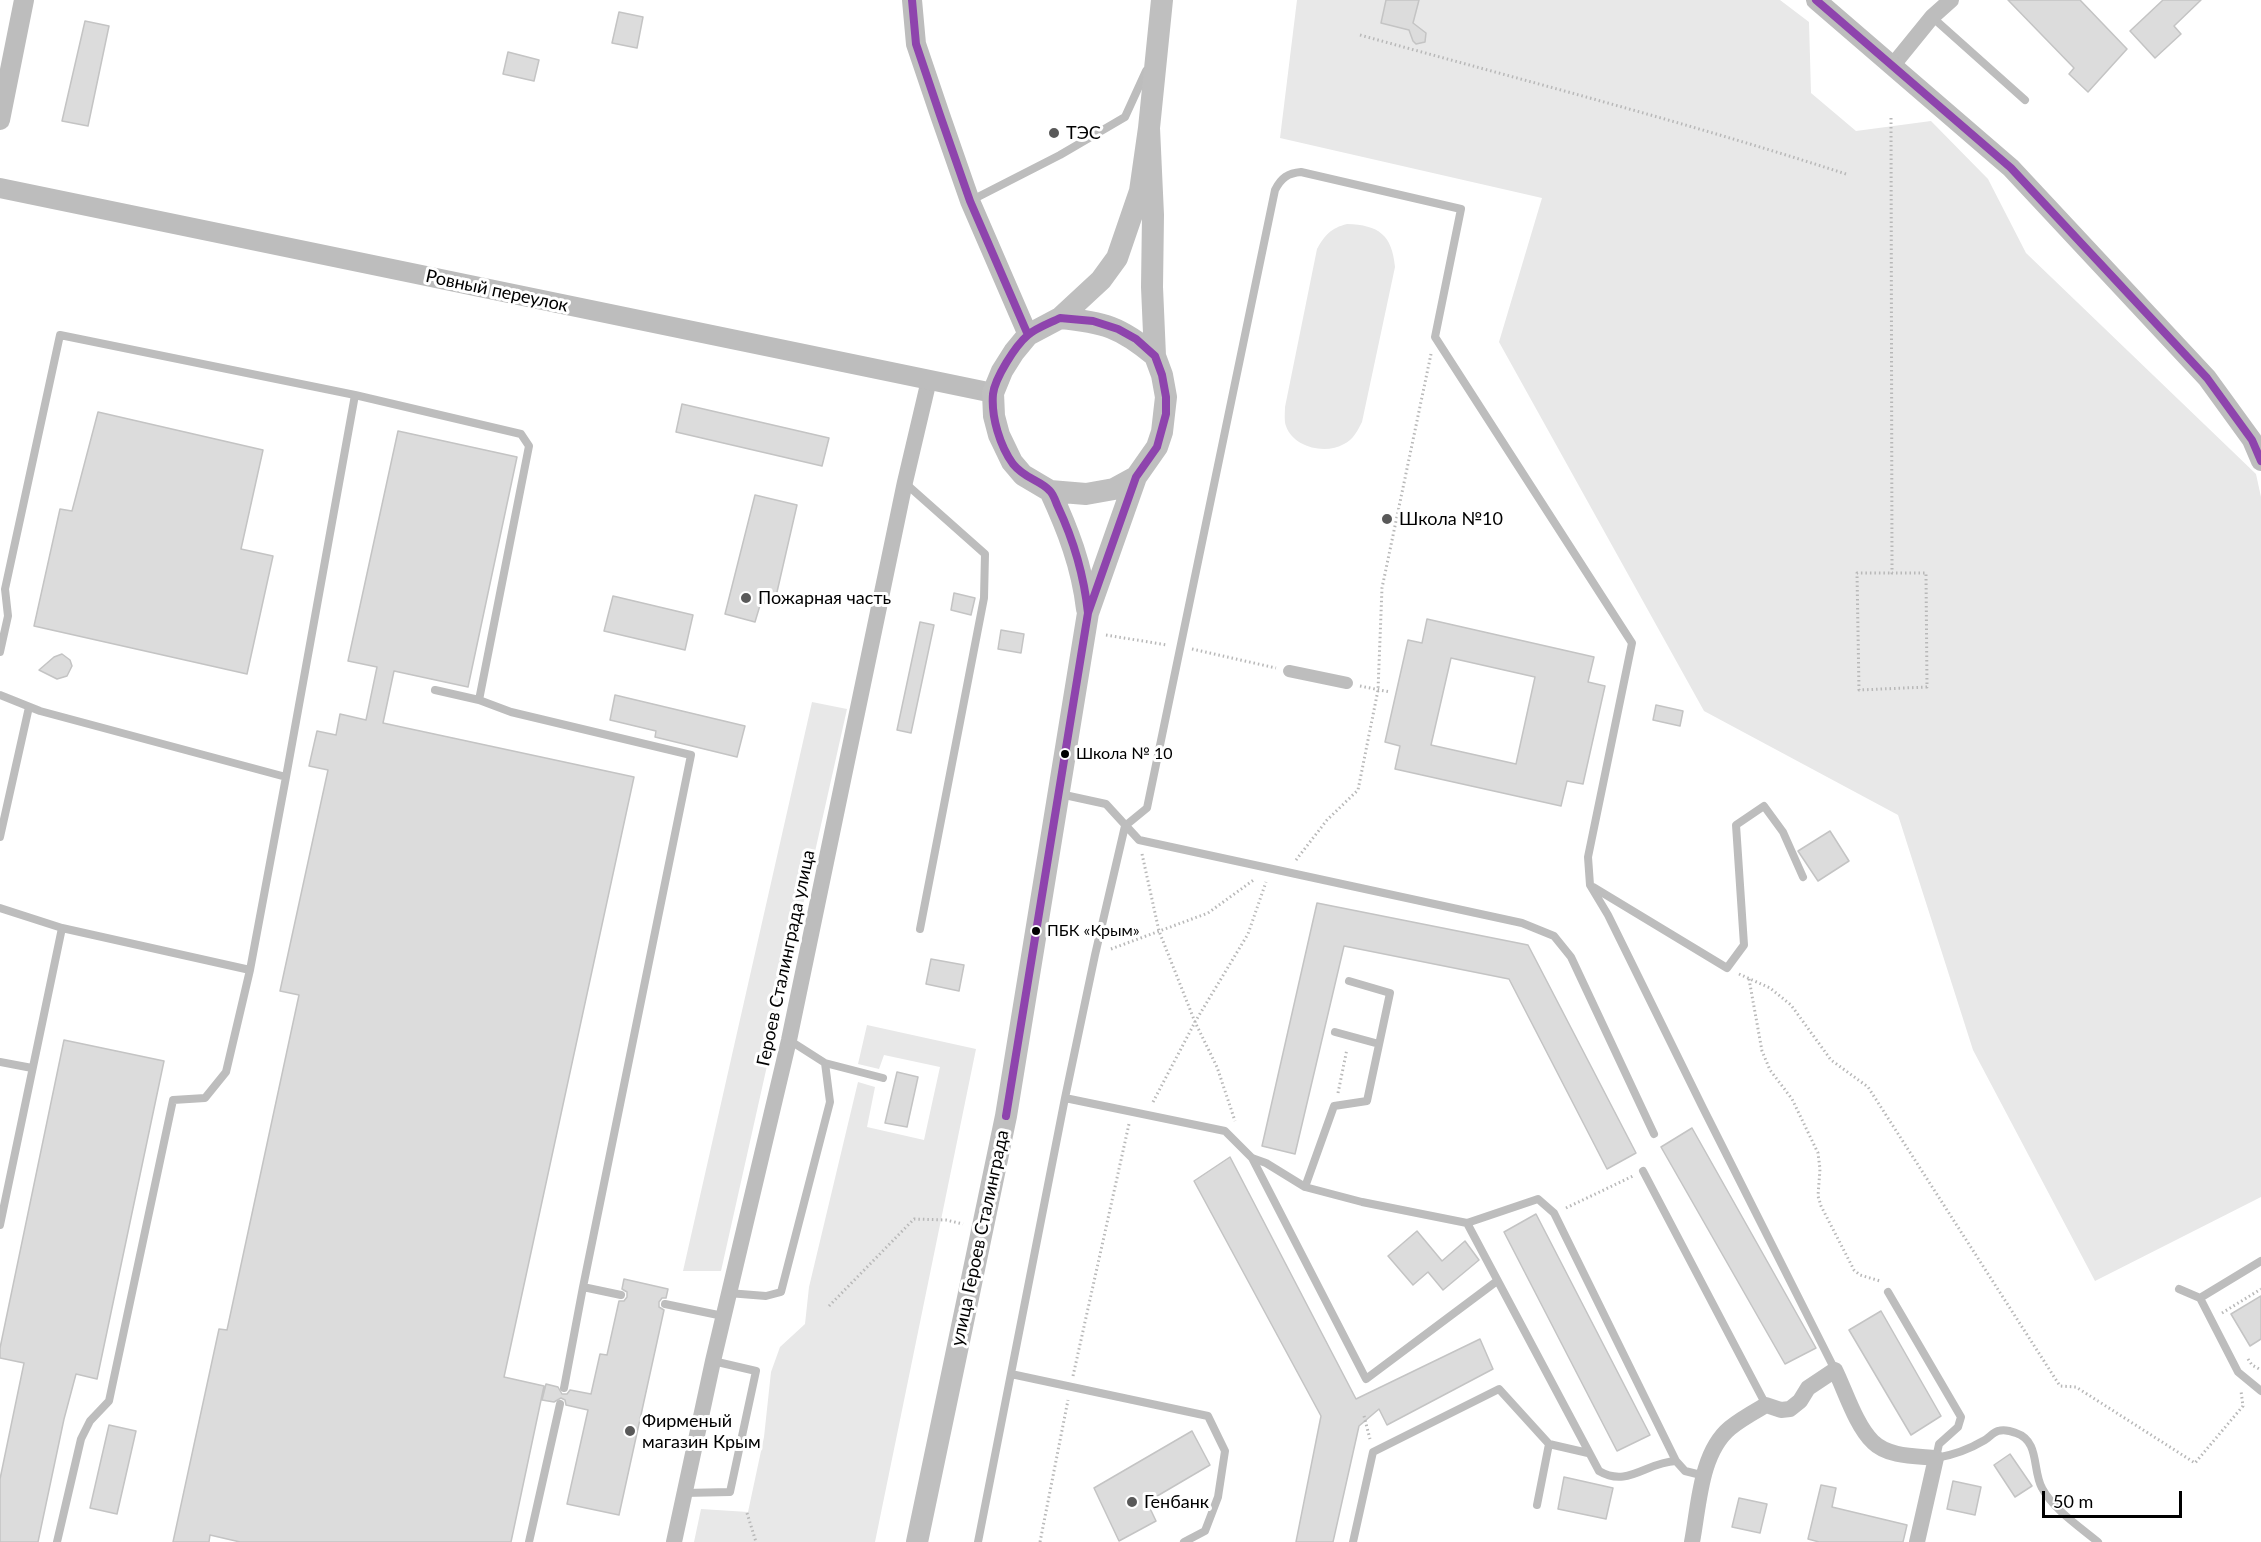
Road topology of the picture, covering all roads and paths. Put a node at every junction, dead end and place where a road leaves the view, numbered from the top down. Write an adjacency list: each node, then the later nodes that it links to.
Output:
1 (24, 0): 12 (street)
2 (912, 0): 16 (street)
3 (1162, 0): 7 (main road)
4 (1816, 0): 9 (street)
5 (1951, 0): 6 (street)
6 (1934, 8): 9 (street); 10 (lane)
7 (1159, 33): 13 (main road); 16 (lane)
8 (1360, 35): 14 (path)
9 (1893, 65): 24 (street)
10 (2025, 100)
11 (1891, 118): 28 (path)
12 (0, 120)
13 (1149, 128): 17 (main road); 20 (main road)
14 (1846, 174)
15 (0, 188): 21 (street, Ровный переулок)
16 (970, 201): 18 (street)
17 (1060, 318): 18 (main road); 20 (main road)
18 (1028, 335): 22 (main road)
19 (1435, 337): 30 (lane); 35 (path); 48 (lane)
20 (1155, 356): 25 (main road)
21 (929, 380): 22 (street, Ровный переулок); 26 (street, Героев Сталинграда улица)
22 (993, 393): 27 (main road)
23 (355, 395): 31 (lane); 38 (lane); 40 (lane)
24 (2261, 461)
25 (1136, 477): 27 (main road); 29 (main road, улица Героев Сталинграда)
26 (905, 482): 51 (lane); 61 (street, Героев Сталинграда улица)
27 (1050, 491): 29 (main road, улица Героев Сталинграда)
28 (1892, 573): 28 (path)
29 (1086, 623): 30 (path); 41 (main road, улица Героев Сталинграда)
30 (1182, 647): 32 (path); 42 (lane)
31 (0, 652)
32 (1290, 671): 33 (street)
33 (1347, 683): 35 (path)
34 (435, 690): 38 (lane)
35 (1378, 690): 36 (path); 46 (path)
36 (1390, 692)
37 (0, 695): 39 (lane)
38 (479, 700): 82 (lane)
39 (29, 707): 40 (lane); 43 (lane)
40 (286, 777): 55 (lane)
41 (1060, 794): 42 (lane); 79 (main road, улица Героев Сталинграда)
42 (1125, 826): 44 (lane); 53 (lane)
43 (0, 837)
44 (1139, 840): 45 (lane); 52 (path)
45 (1271, 867): 46 (lane); 52 (path); 58 (path)
46 (1288, 871): 71 (lane)
47 (1803, 878): 54 (lane)
48 (1590, 885): 54 (lane); 95 (lane)
49 (0, 908): 50 (lane)
50 (62, 928): 55 (lane); 65 (lane)
51 (920, 929)
52 (1159, 931): 53 (path); 58 (path)
53 (1095, 955): 67 (lane)
54 (1727, 968): 56 (path)
55 (250, 970): 115 (lane)
56 (1749, 978): 85 (path); 97 (path)
57 (1349, 981): 62 (lane)
58 (1195, 1022): 70 (path); 72 (path)
59 (1335, 1032): 60 (lane)
60 (1350, 1036): 62 (lane); 68 (path)
61 (789, 1040): 64 (lane); 86 (street, Героев Сталинграда улица)
62 (1379, 1044): 68 (lane)
63 (0, 1062): 65 (lane)
64 (825, 1063): 66 (lane); 86 (lane)
65 (32, 1068): 78 (lane)
66 (883, 1078)
67 (1065, 1098): 69 (lane); 98 (lane)
68 (1335, 1106): 75 (lane)
69 (1132, 1112): 70 (lane); 100 (path)
70 (1146, 1114): 72 (lane)
71 (1654, 1134)
72 (1243, 1148): 73 (lane)
73 (1252, 1158): 75 (lane); 81 (lane)
74 (1643, 1170): 76 (path); 103 (lane)
75 (1305, 1186): 77 (lane)
76 (1554, 1213): 77 (lane); 109 (lane)
77 (1467, 1223): 81 (lane)
78 (0, 1225)
79 (982, 1228): 90 (path); 119 (main road, улица Героев Сталинграда)
80 (2261, 1261): 88 (lane)
81 (1497, 1281): 107 (lane)
82 (583, 1287): 87 (lane); 101 (lane)
83 (2178, 1288): 88 (lane)
84 (2261, 1289): 91 (path)
85 (1888, 1292): 108 (lane)
86 (729, 1293): 92 (street, Героев Сталинграда улица)
87 (621, 1295)
88 (2200, 1298): 97 (lane)
89 (665, 1304): 92 (lane)
90 (829, 1306)
91 (2220, 1314)
92 (723, 1316): 94 (street, Героев Сталинграда улица)
93 (2246, 1355): 96 (path)
94 (712, 1361): 111 (street, Героев Сталинграда улица); 111 (lane)
95 (1835, 1370): 103 (street); 108 (street)
96 (2261, 1370)
97 (2238, 1372): 99 (lane)
98 (1011, 1374): 100 (lane); 120 (lane)
99 (2259, 1386)
100 (1071, 1387): 121 (path); 122 (lane)
101 (564, 1388)
102 (560, 1404): 116 (lane)
103 (1766, 1405): 110 (street)
104 (1365, 1416): 106 (path)
105 (1549, 1444): 106 (lane); 107 (lane); 112 (lane)
106 (1373, 1452): 123 (lane)
107 (1588, 1453): 109 (lane)
108 (1936, 1458): 124 (street); 125 (lane)
109 (1676, 1461): 110 (lane)
110 (1705, 1476): 114 (street)
111 (684, 1493): 117 (street, Героев Сталинграда улица)
112 (1537, 1505)
113 (747, 1513): 118 (path)
114 (1695, 1541)
115 (57, 1542)
116 (529, 1542)
117 (674, 1542)
118 (756, 1542)
119 (917, 1542)
120 (978, 1542)
121 (1040, 1542)
122 (1184, 1542)
123 (1353, 1542)
124 (1917, 1542)
125 (2098, 1542)

